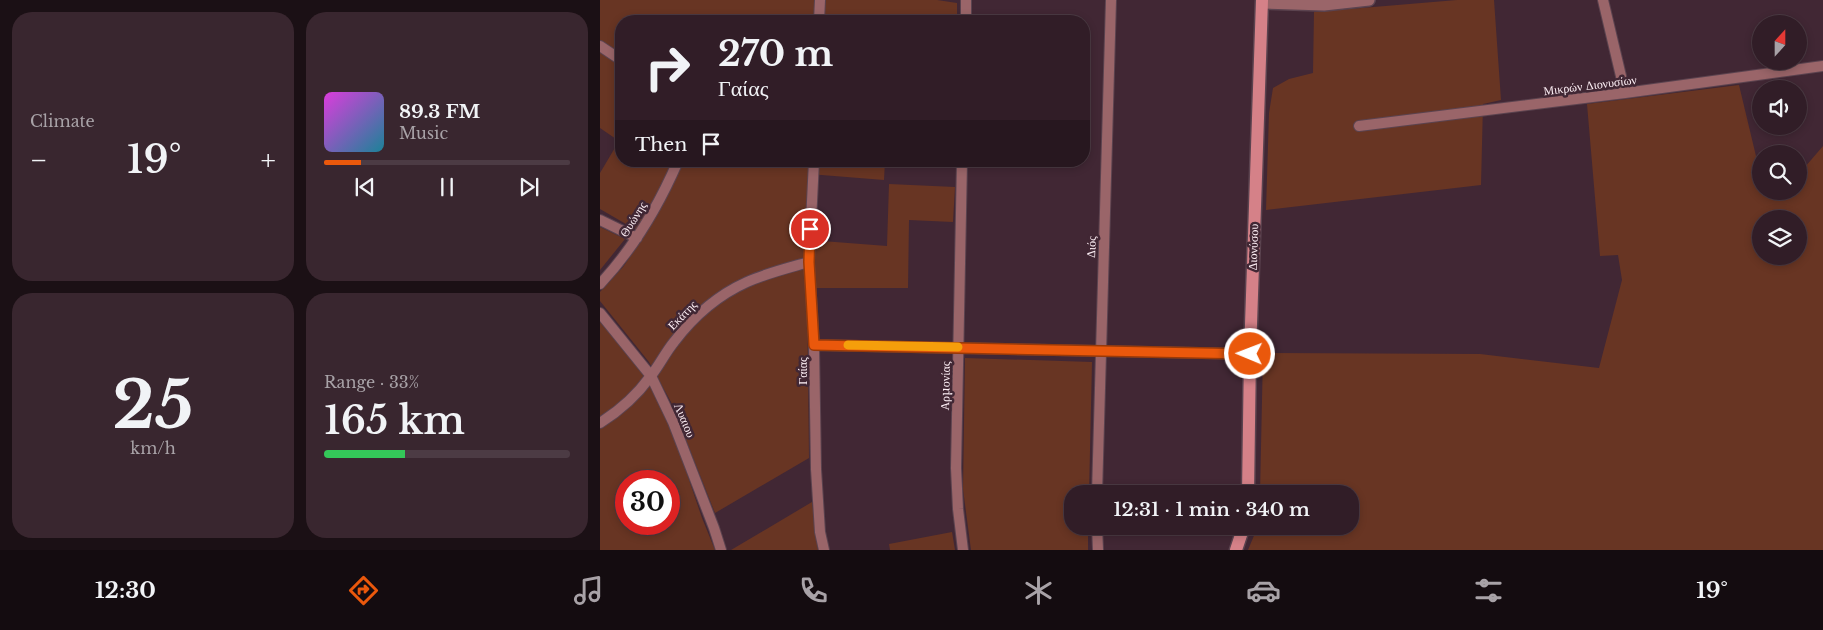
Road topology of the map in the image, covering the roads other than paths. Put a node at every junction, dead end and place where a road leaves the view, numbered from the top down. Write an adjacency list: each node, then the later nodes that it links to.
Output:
1 (820, 0): 7 (street)
2 (966, 0): 8 (street)
3 (1111, 0): 24 (street, Διός)
4 (1369, 0): 6 (street)
5 (1603, 0): 12 (street)
6 (1262, 2): 25 (main road, Διονύσου)
7 (819, 15)
8 (966, 15)
9 (600, 46): 10 (street)
10 (615, 56)
11 (1823, 66): 12 (street, Μικρών Διονυσίων)
12 (1625, 93): 13 (street, Μικρών Διονυσίων)
13 (1359, 126)
14 (675, 167): 18 (street, Θυώνης)
15 (814, 167): 19 (street, Γαίας)
16 (962, 167): 23 (street, Αρμονίας)
17 (600, 220): 18 (street)
18 (637, 238): 20 (street, Θυώνης)
19 (809, 262): 22 (street, Γαίας); 26 (street, Εκάτης)
20 (600, 284)
21 (600, 313): 26 (street, Λυαιου)
22 (814, 345): 23 (street); 33 (street, Γαίας)
23 (958, 347): 24 (street); 34 (street, Αρμονίας)
24 (1101, 352): 25 (street); 28 (street, Διός)
25 (1250, 354): 29 (main road, Διονύσου)
26 (651, 376): 27 (street, Εκάτης); 32 (street, Λυαιου)
27 (600, 423)
28 (1097, 485)
29 (1248, 485)
30 (1097, 535): 35 (street)
31 (1241, 535): 36 (main road)
32 (721, 550)
33 (824, 550)
34 (962, 550)
35 (1098, 550)
36 (1236, 550)

